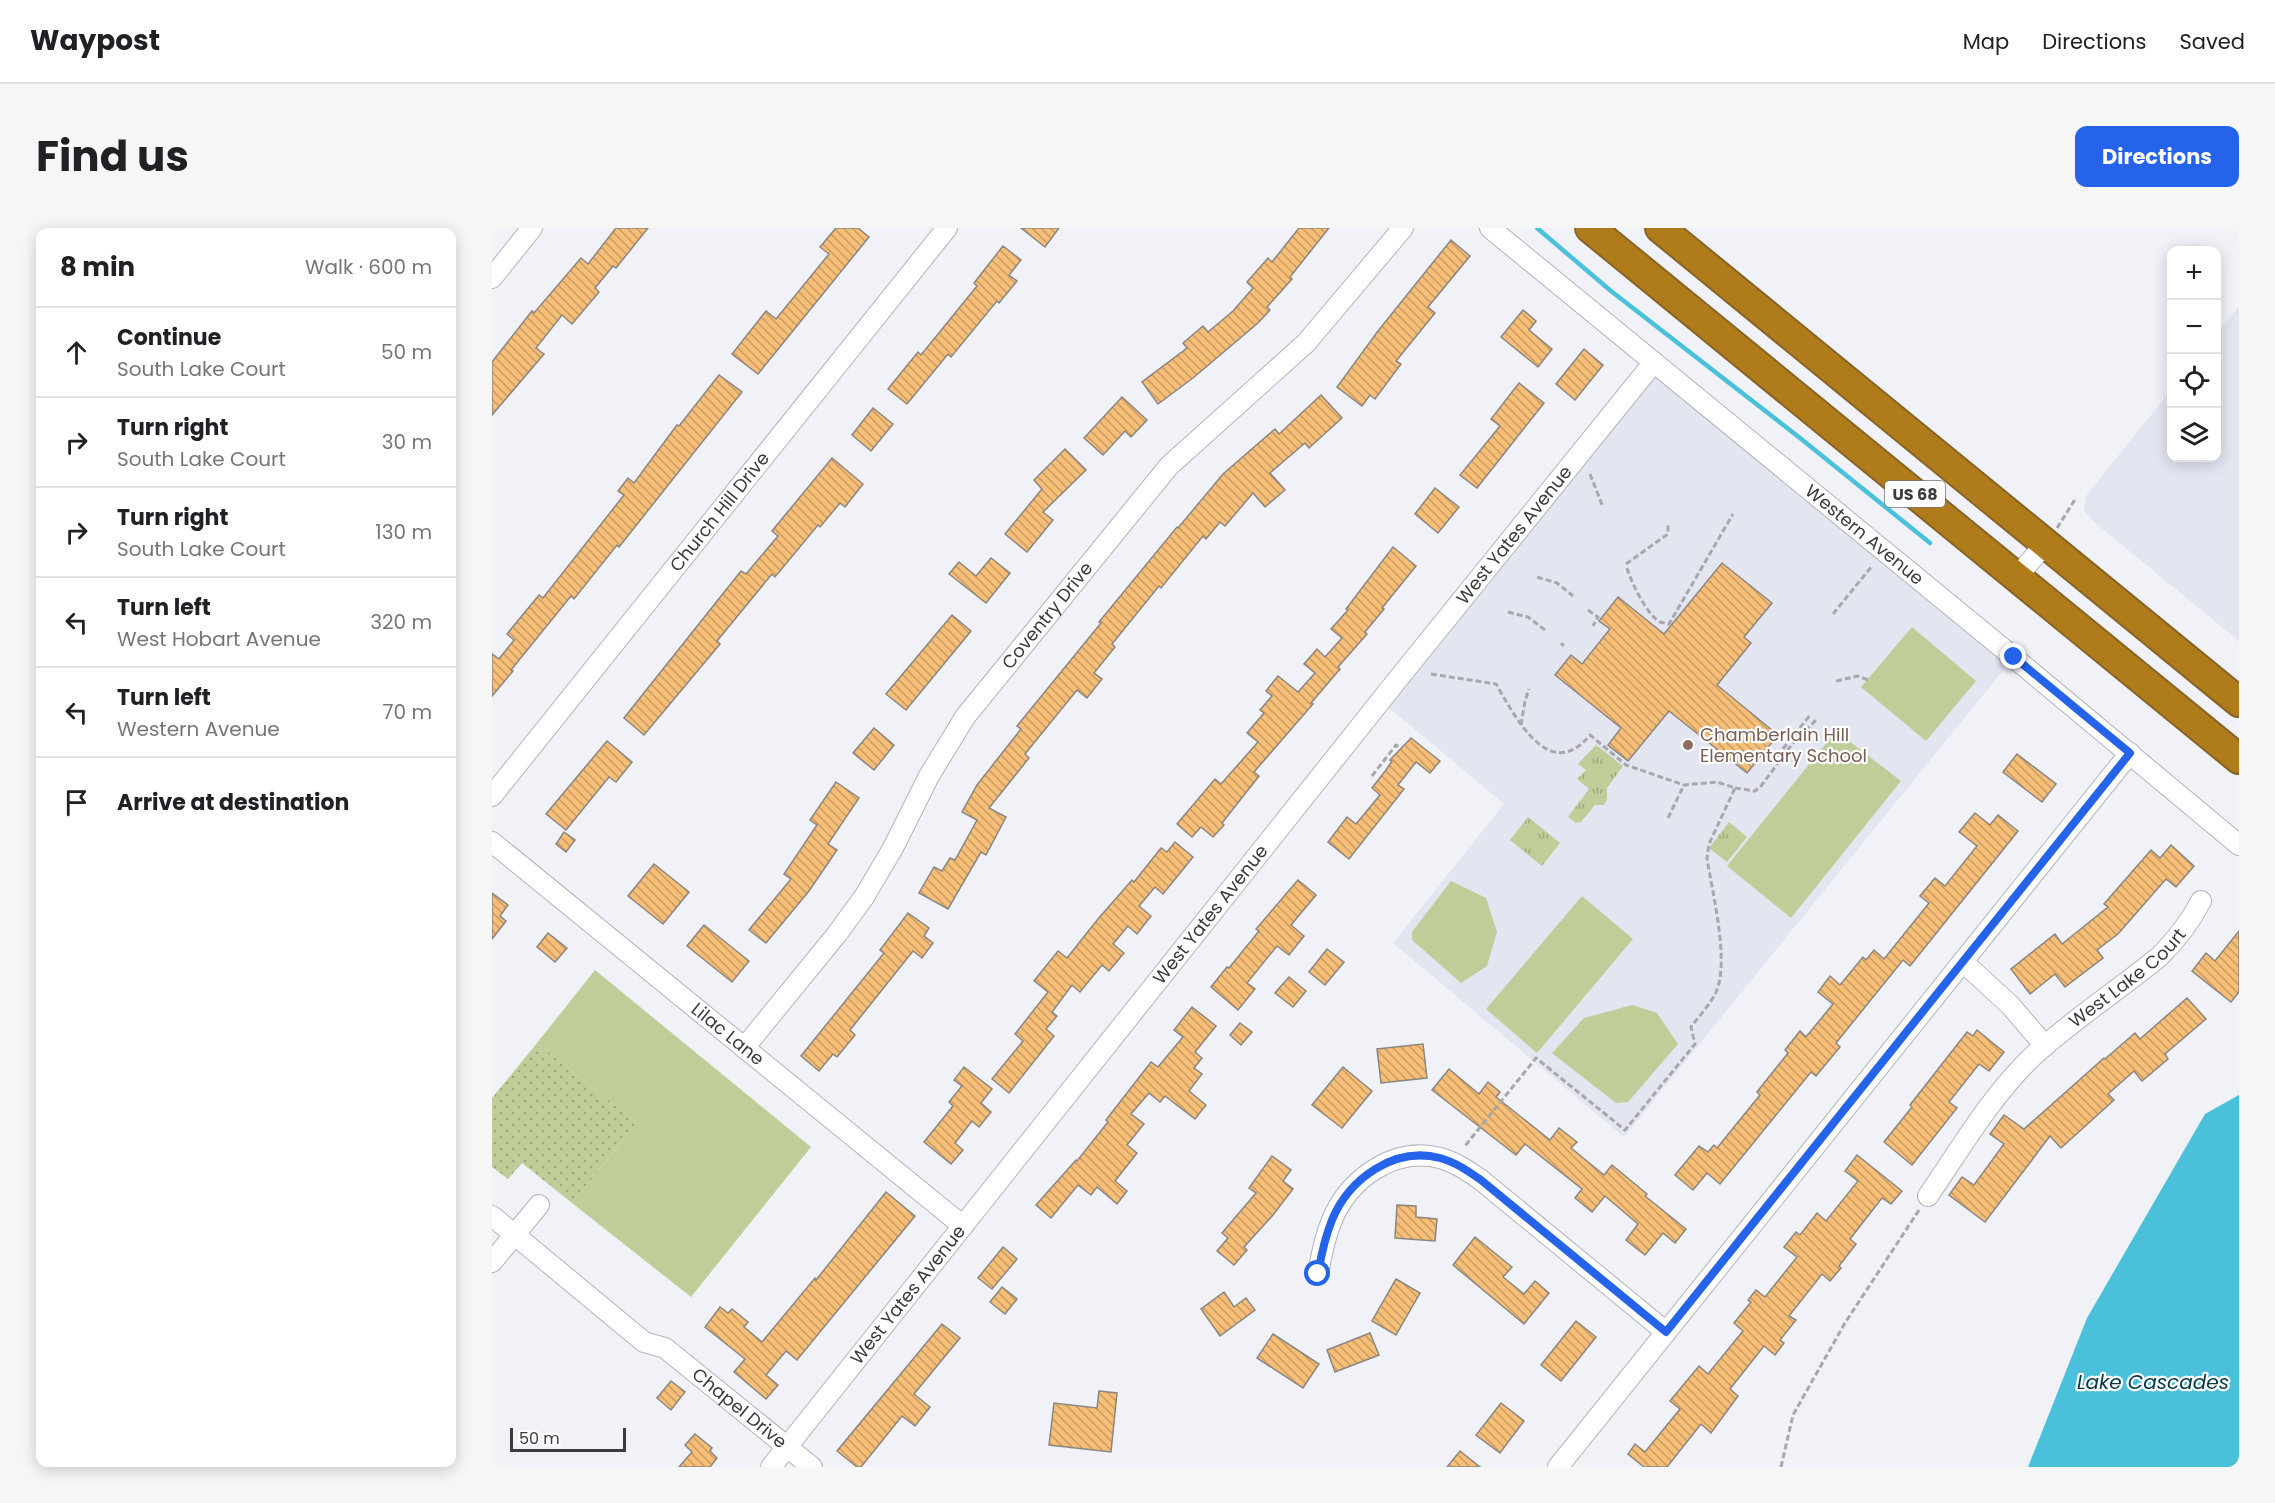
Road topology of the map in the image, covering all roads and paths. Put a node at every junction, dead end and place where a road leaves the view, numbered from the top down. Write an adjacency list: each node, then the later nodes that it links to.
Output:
1 (532, 228): 7 (street)
2 (947, 228): 39 (street, Church Hill Drive)
3 (1403, 228): 46 (street, Coventry Drive)
4 (1490, 228): 8 (street, Western Avenue)
5 (1590, 228): 17 (highway, US 68)
6 (1660, 228): 14 (highway, US 68)
7 (492, 278)
8 (1654, 362): 34 (street, Western Avenue); 51 (street, West Yates Avenue)
9 (1590, 474): 11 (path)
10 (2076, 498): 14 (path)
11 (1603, 507)
12 (1734, 514): 13 (path)
13 (1668, 525)
14 (2045, 544): 17 (street); 28 (highway, US 68)
15 (1872, 566): 21 (path)
16 (1537, 577): 18 (path)
17 (2017, 577): 35 (highway, US 68)
18 (1573, 596)
19 (1588, 610): 22 (path)
20 (1508, 612): 23 (path)
21 (1833, 614)
22 (1593, 626)
23 (1545, 630)
24 (1431, 674): 31 (path)
25 (1868, 680): 26 (path)
26 (1836, 681)
27 (1529, 689): 31 (path)
28 (2239, 702)
29 (1811, 714): 33 (path)
30 (1818, 719): 38 (path)
31 (1521, 725): 37 (path)
32 (1400, 748): 36 (path)
33 (1764, 752)
34 (2130, 753): 42 (street, Western Avenue); 44 (street)
35 (2239, 759)
36 (1372, 776)
37 (1683, 785): 38 (path); 40 (path)
38 (1735, 788): 47 (path)
39 (492, 796)
40 (1668, 818)
41 (492, 842): 46 (street, Lilac Lane)
42 (2239, 845)
43 (2201, 901): 45 (street, West Lake Court)
44 (1963, 962): 45 (street); 55 (street)
45 (2045, 1046): 48 (street, West Lake Court)
46 (744, 1048): 51 (street, Lilac Lane)
47 (1465, 1146)
48 (1928, 1196): 60 (path)
49 (539, 1204): 52 (street)
50 (492, 1216): 52 (street, Chapel Drive)
51 (963, 1226): 56 (street, West Yates Avenue)
52 (514, 1235): 53 (street); 56 (street, Chapel Drive)
53 (492, 1262)
54 (1318, 1274): 55 (street)
55 (1666, 1332): 59 (street)
56 (787, 1447): 57 (street, West Yates Avenue); 58 (street, Chapel Drive)
57 (771, 1467)
58 (812, 1467)
59 (1558, 1467)
60 (1781, 1467)

